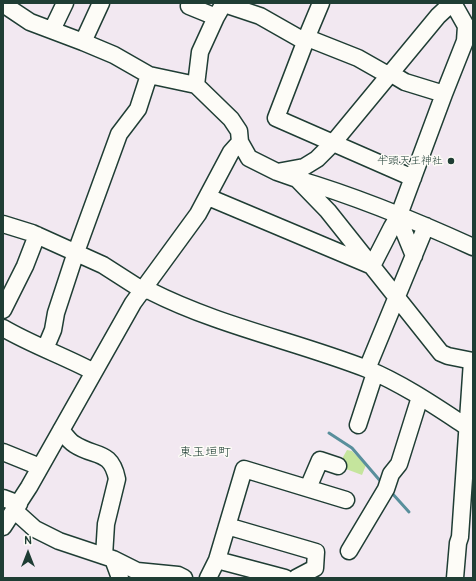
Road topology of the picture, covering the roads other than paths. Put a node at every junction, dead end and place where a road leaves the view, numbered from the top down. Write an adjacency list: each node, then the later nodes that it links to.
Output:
1 (65, 3): 8 (street)
2 (101, 3): 10 (street)
3 (190, 3): 7 (street)
4 (321, 3): 9 (street)
5 (3, 4): 8 (street)
6 (448, 4): 11 (street); 14 (street)
7 (221, 8): 9 (street); 13 (street)
8 (52, 30): 10 (street)
9 (305, 39): 11 (street); 16 (street)
10 (84, 42): 12 (street)
11 (389, 74): 14 (street); 16 (street)
12 (149, 75): 13 (street); 26 (street)
13 (196, 85): 15 (street)
14 (444, 94): 18 (street)
15 (240, 142): 17 (street); 20 (street)
16 (333, 142): 17 (street); 18 (street)
17 (277, 172): 19 (street)
18 (413, 178): 21 (street)
19 (297, 179): 21 (street); 28 (street)
20 (208, 197): 28 (street); 29 (street)
21 (399, 216): 23 (street); 27 (street); 28 (street)
22 (3, 224): 24 (street)
23 (426, 226): 25 (street); 27 (street)
24 (37, 235): 26 (street); 31 (street)
25 (473, 247)
26 (76, 252): 29 (street); 33 (street)
27 (414, 256): 30 (street)
28 (372, 266): 30 (street)
29 (142, 290): 35 (street); 36 (street)
30 (396, 297): 34 (street); 35 (street)
31 (3, 310)
32 (3, 328): 33 (street)
33 (45, 349): 36 (street)
34 (472, 361): 39 (street)
35 (371, 371): 37 (street); 38 (street)
36 (94, 372): 40 (street)
37 (420, 397): 39 (street); 50 (street)
38 (358, 425)
39 (467, 427): 58 (street)
40 (61, 430): 43 (street); 51 (street)
41 (3, 452): 43 (street)
42 (338, 466): 44 (street)
43 (40, 467): 47 (street)
44 (308, 488): 46 (street); 48 (street)
45 (3, 498): 47 (street)
46 (346, 500)
47 (17, 507): 49 (street); 51 (street)
48 (227, 526): 52 (street); 57 (street)
49 (3, 527)
50 (349, 551)
51 (109, 557): 53 (street); 54 (street)
52 (217, 560): 55 (street); 56 (street)
53 (120, 578)
54 (184, 578)
55 (208, 578)
56 (285, 578)
57 (296, 578)
58 (456, 578)

